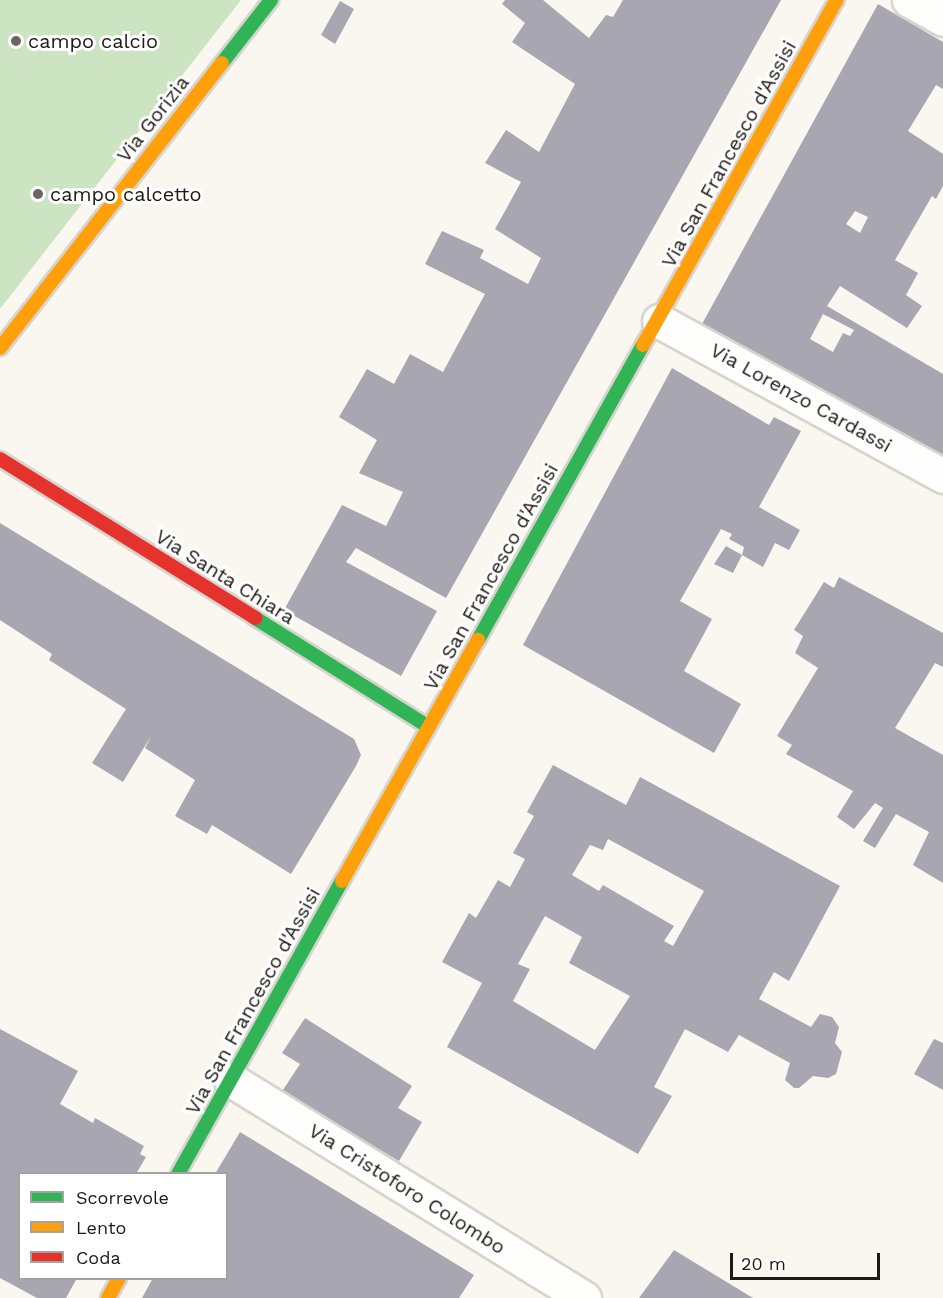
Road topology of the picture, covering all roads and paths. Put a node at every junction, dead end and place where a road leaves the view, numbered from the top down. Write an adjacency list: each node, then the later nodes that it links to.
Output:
1 (271, 0): 6 (main road, Via Gorizia)
2 (837, 0): 5 (main road, Via San Francesco d'Assisi)
3 (909, 0): 4 (street)
4 (943, 20)
5 (659, 321): 8 (street, Via Lorenzo Cardassi); 9 (main road, Via San Francesco d'Assisi)
6 (0, 348)
7 (0, 459): 9 (main road, Via Santa Chiara)
8 (943, 476)
9 (429, 727): 10 (main road, Via San Francesco d'Assisi)
10 (231, 1080): 11 (main road, Via San Francesco d'Assisi); 14 (street, Via Cristoforo Colombo)
11 (179, 1172)
12 (118, 1280): 13 (main road)
13 (108, 1298)
14 (584, 1298)

